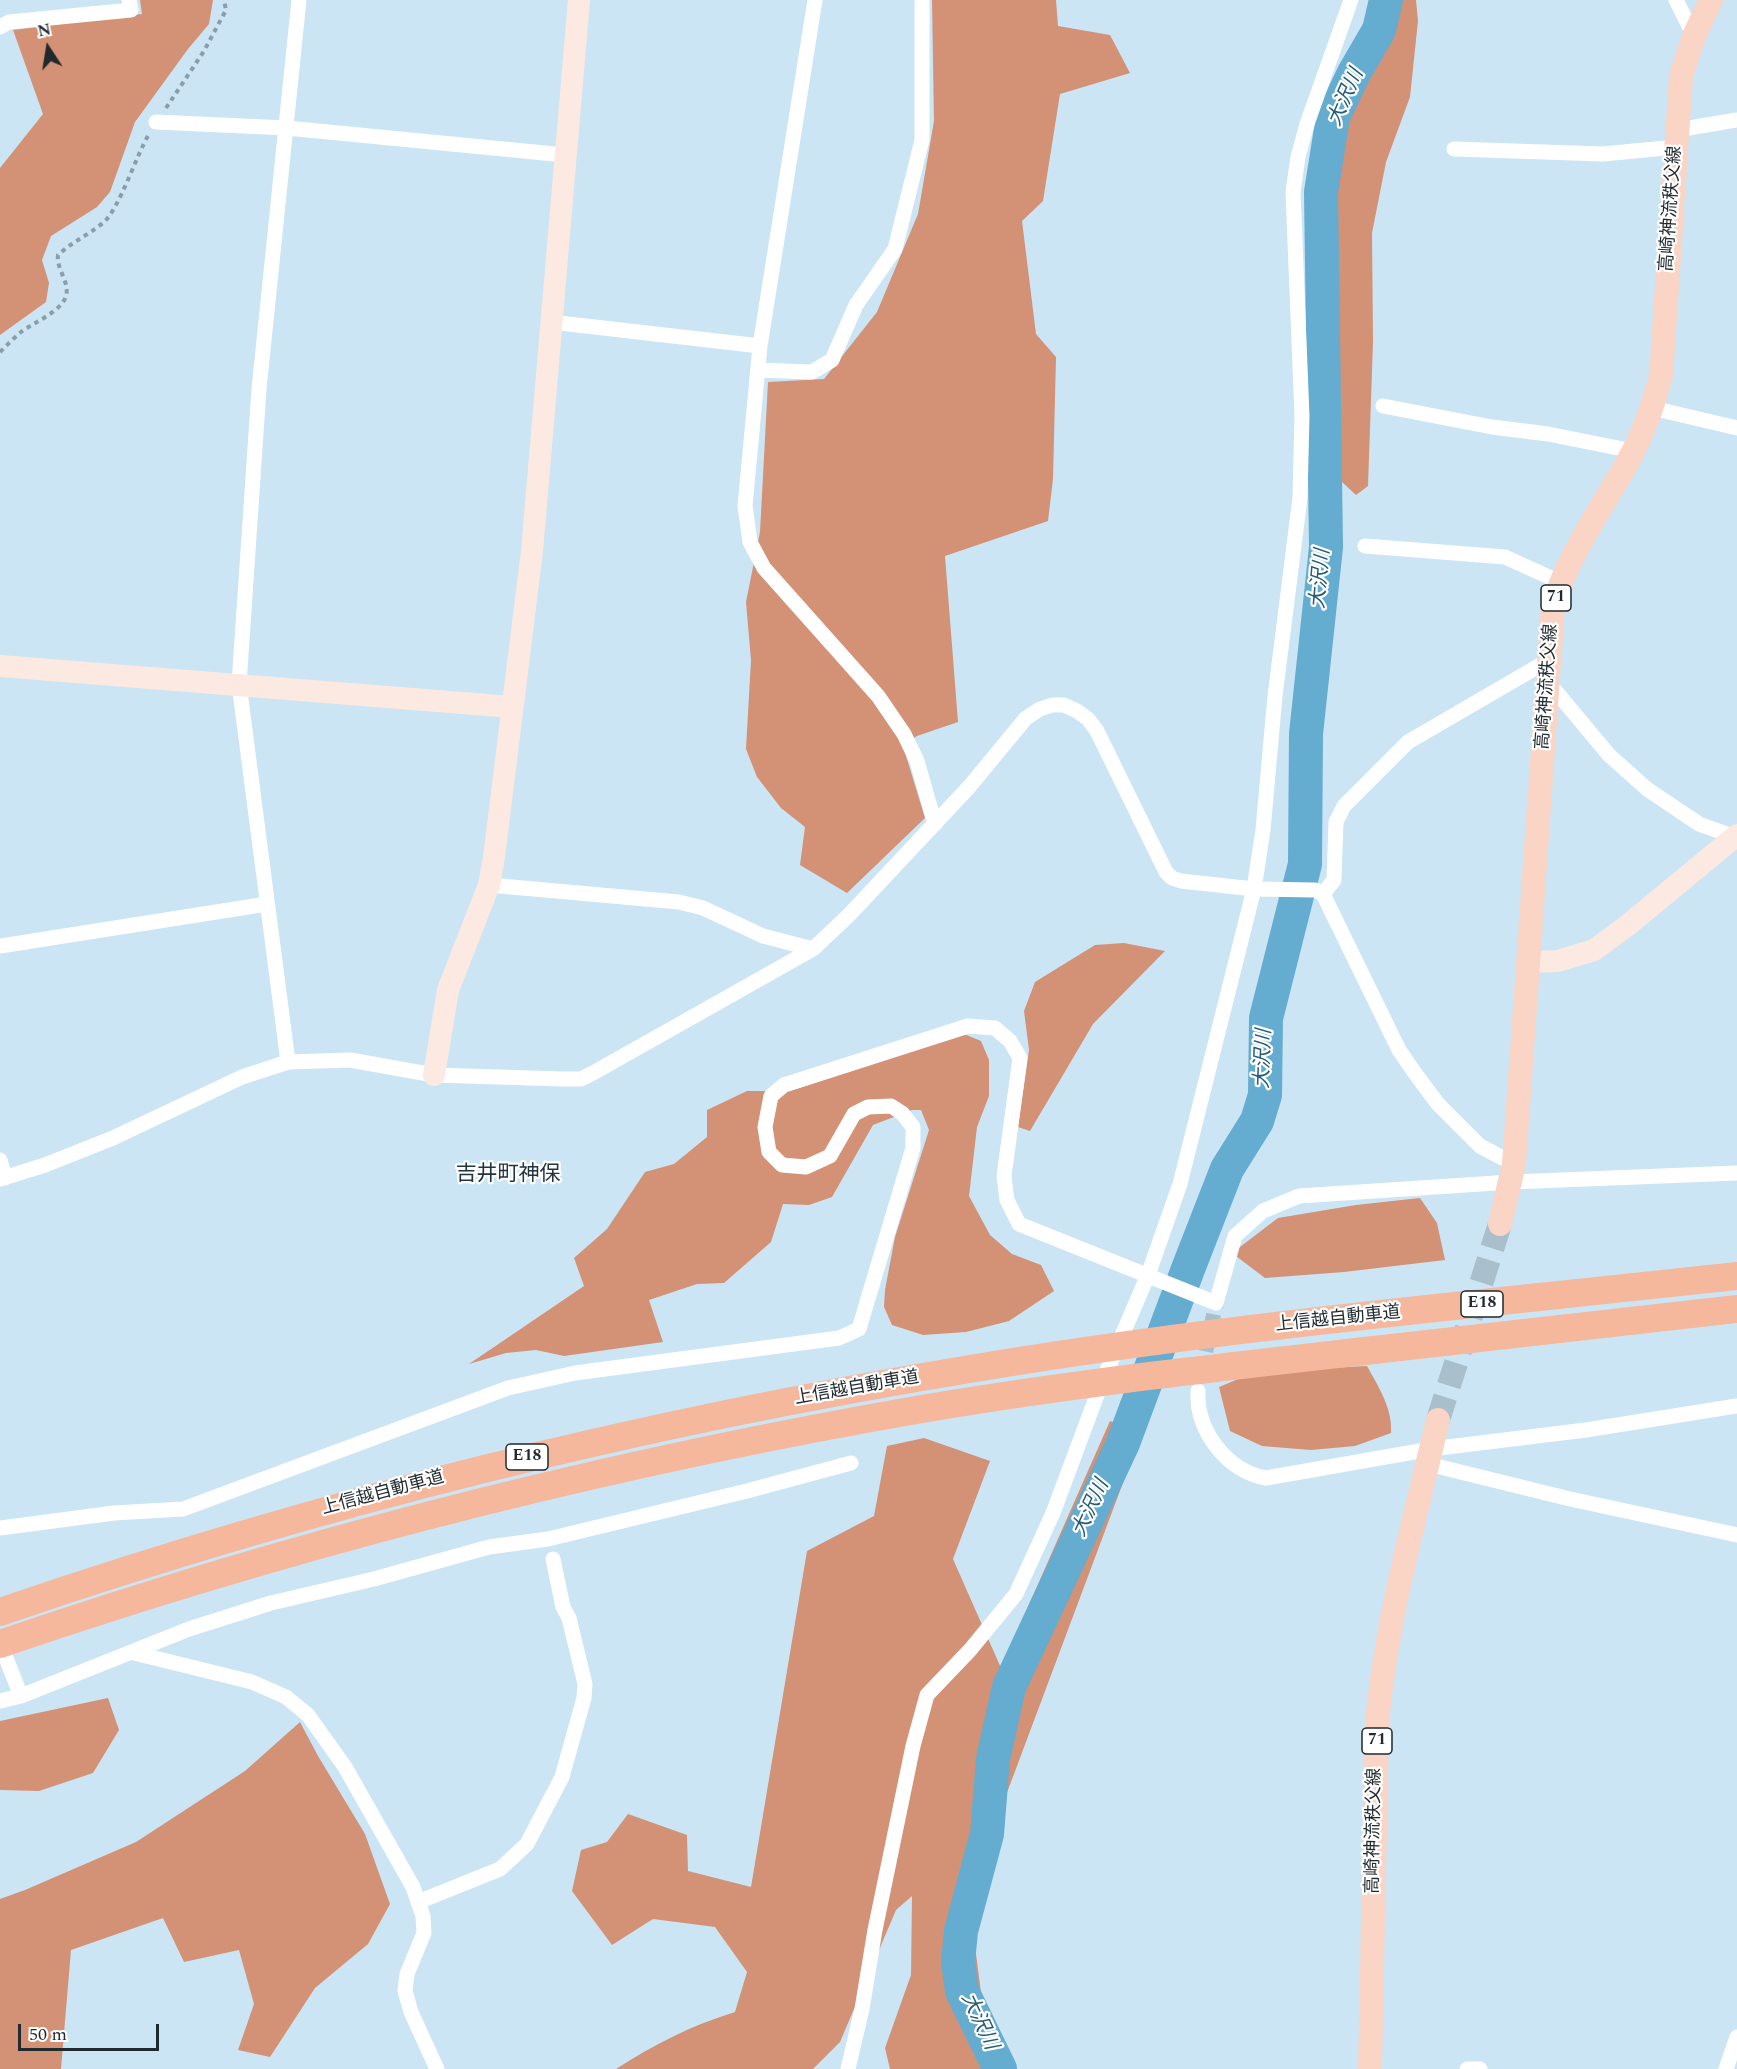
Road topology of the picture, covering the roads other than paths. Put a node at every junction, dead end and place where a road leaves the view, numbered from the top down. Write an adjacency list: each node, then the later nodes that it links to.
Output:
1 (129, 0): 9 (street)
2 (299, 0): 13 (street)
3 (579, 0): 16 (street)
4 (815, 0): 18 (street)
5 (922, 0): 19 (street)
6 (1351, 0): 33 (street)
7 (1676, 0): 10 (street)
8 (1711, 0): 10 (main road, 高崎神流秩父線 / 71)
9 (0, 27)
10 (1694, 36): 14 (main road, 高崎神流秩父線 / 71)
11 (1737, 120): 14 (street)
12 (156, 122): 13 (street)
13 (287, 128): 16 (street); 28 (street)
14 (1676, 139): 15 (street); 21 (main road, 高崎神流秩父線 / 71)
15 (1454, 149)
16 (565, 155): 17 (street)
17 (551, 322): 18 (street); 29 (street)
18 (760, 346): 19 (street)
19 (758, 370): 30 (street)
20 (1383, 406): 23 (street)
21 (1652, 408): 22 (street); 23 (main road, 高崎神流秩父線 / 71)
22 (1737, 429)
23 (1633, 451): 25 (main road, 高崎神流秩父線 / 71)
24 (1365, 546): 25 (street)
25 (1560, 582): 27 (main road, 高崎神流秩父線 / 71)
26 (0, 666): 28 (street)
27 (1549, 671): 31 (street); 34 (street); 38 (main road, 高崎神流秩父線 / 71)
28 (239, 684): 29 (street); 35 (street)
29 (512, 707): 32 (street)
30 (935, 824): 33 (street); 37 (street)
31 (1736, 836): 38 (street)
32 (489, 885): 37 (street); 40 (street)
33 (1254, 889): 34 (street); 46 (street)
34 (1323, 894): 42 (street)
35 (267, 904): 36 (street); 39 (street)
36 (0, 946)
37 (813, 949): 40 (street)
38 (1530, 962): 42 (main road, 高崎神流秩父線 / 71)
39 (288, 1062): 40 (street); 44 (street)
40 (434, 1075)
41 (0, 1160): 44 (street)
42 (1513, 1173): 43 (street); 45 (main road, 高崎神流秩父線 / 71); 46 (street)
43 (1737, 1173)
44 (2, 1179)
45 (1500, 1224)
46 (1148, 1275): 54 (street); 65 (street)
47 (1737, 1276): 57 (highway, 上信越自動車道 / E18)
48 (1737, 1309): 58 (highway, 上信越自動車道 / E18)
49 (1198, 1391): 52 (street)
50 (1737, 1406): 52 (street)
51 (1438, 1420): 52 (main road, 高崎神流秩父線 / 71)
52 (1430, 1457): 55 (street); 66 (main road, 高崎神流秩父線 / 71)
53 (850, 1463): 59 (street)
54 (0, 1528)
55 (1737, 1535)
56 (553, 1559): 62 (street)
57 (0, 1612)
58 (0, 1643): 60 (street)
59 (134, 1653): 60 (street); 62 (street)
60 (21, 1696): 61 (street)
61 (0, 1701)
62 (418, 1902): 64 (street)
63 (1737, 2037): 69 (street)
64 (437, 2069)
65 (848, 2069)
66 (1371, 2069)
67 (1467, 2069): 68 (street)
68 (1480, 2069)
69 (1726, 2069)

